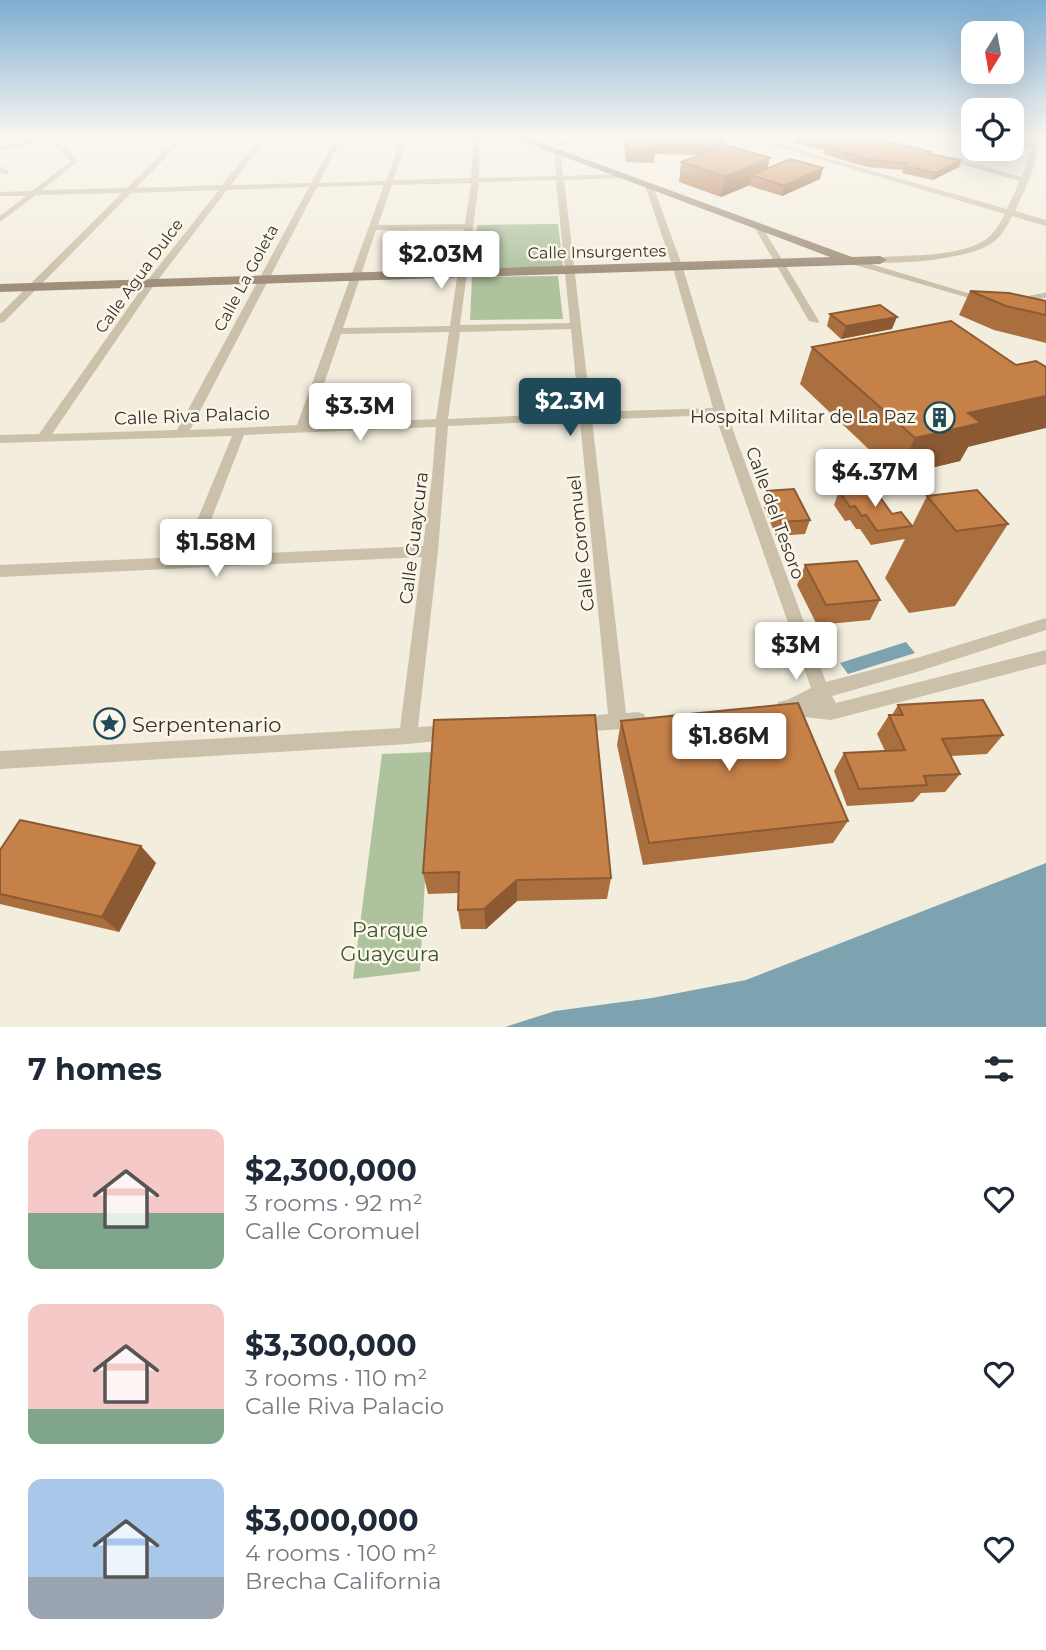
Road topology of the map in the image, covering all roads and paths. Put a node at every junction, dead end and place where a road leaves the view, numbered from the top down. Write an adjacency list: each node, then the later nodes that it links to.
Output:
1 (387, 183): 22 (street)
2 (654, 183): 26 (street, Calle del Tesoro)
3 (46, 184): 15 (street)
4 (136, 184): 14 (street)
5 (313, 184): 6 (street); 13 (street); 31 (street, Calle La Goleta)
6 (318, 184)
7 (475, 184): 21 (street, Calle Guaycura)
8 (560, 184): 27 (street, Calle Coromuel)
9 (656, 184): 20 (street)
10 (657, 184): 23 (street)
11 (912, 184): 17 (street)
12 (1023, 184): 17 (street, Calle Insurgentes)
13 (226, 186): 14 (street); 32 (street, Calle Agua Dulce)
14 (131, 189): 15 (street); 33 (street)
15 (34, 193): 16 (street); 18 (street)
16 (0, 194)
17 (1010, 212): 19 (street); 23 (street, Calle Insurgentes)
18 (0, 220)
19 (1046, 223)
20 (757, 225): 24 (street); 25 (street)
21 (469, 226): 22 (street); 28 (street, Calle Guaycura)
22 (373, 228): 30 (street)
23 (880, 260): 24 (street, Calle Insurgentes); 29 (street)
24 (858, 263): 25 (street, Calle Insurgentes); 29 (street)
25 (782, 265): 26 (street, Calle Insurgentes); 39 (street)
26 (678, 268): 27 (street, Calle Insurgentes); 43 (street, Calle del Tesoro)
27 (569, 270): 28 (street, Calle Insurgentes); 40 (street, Calle Coromuel)
28 (463, 273): 30 (street, Calle Insurgentes); 41 (street, Calle Guaycura)
29 (910, 277): 36 (street)
30 (356, 278): 31 (street, Calle Insurgentes); 42 (street)
31 (264, 280): 32 (street, Calle Insurgentes); 48 (street, Calle La Goleta)
32 (150, 283): 33 (street, Calle Insurgentes); 49 (street, Calle Agua Dulce)
33 (32, 287): 34 (street, Calle Insurgentes); 38 (street)
34 (0, 288)
35 (1046, 295): 37 (lane)
36 (984, 298)
37 (1021, 300)
38 (0, 320)
39 (814, 321)
40 (574, 327): 41 (street); 44 (street, Calle Coromuel)
41 (454, 328): 42 (street); 45 (street, Calle Guaycura)
42 (338, 331): 46 (street)
43 (720, 411): 44 (street, Calle Riva Palacio); 56 (street, Calle del Tesoro)
44 (584, 415): 45 (street, Calle Riva Palacio); 61 (street, Calle Coromuel)
45 (442, 421): 46 (street, Calle Riva Palacio); 51 (street, Calle Guaycura)
46 (302, 430): 47 (street, Calle Riva Palacio)
47 (239, 433): 48 (street, Calle Riva Palacio); 52 (street)
48 (181, 435): 49 (street, Calle Riva Palacio)
49 (43, 438): 50 (street, Calle Riva Palacio)
50 (0, 439)
51 (431, 551): 52 (street); 64 (street, Calle Guaycura)
52 (187, 563): 53 (street)
53 (0, 571)
54 (1046, 624): 56 (street)
55 (1046, 657): 59 (street)
56 (821, 691): 57 (street); 59 (street, Calle del Tesoro)
57 (790, 707): 58 (street); 59 (street)
58 (763, 710)
59 (831, 712)
60 (657, 718): 61 (street)
61 (618, 722): 62 (street)
62 (565, 725)
63 (473, 731): 64 (street)
64 (408, 736): 65 (street)
65 (0, 760)

